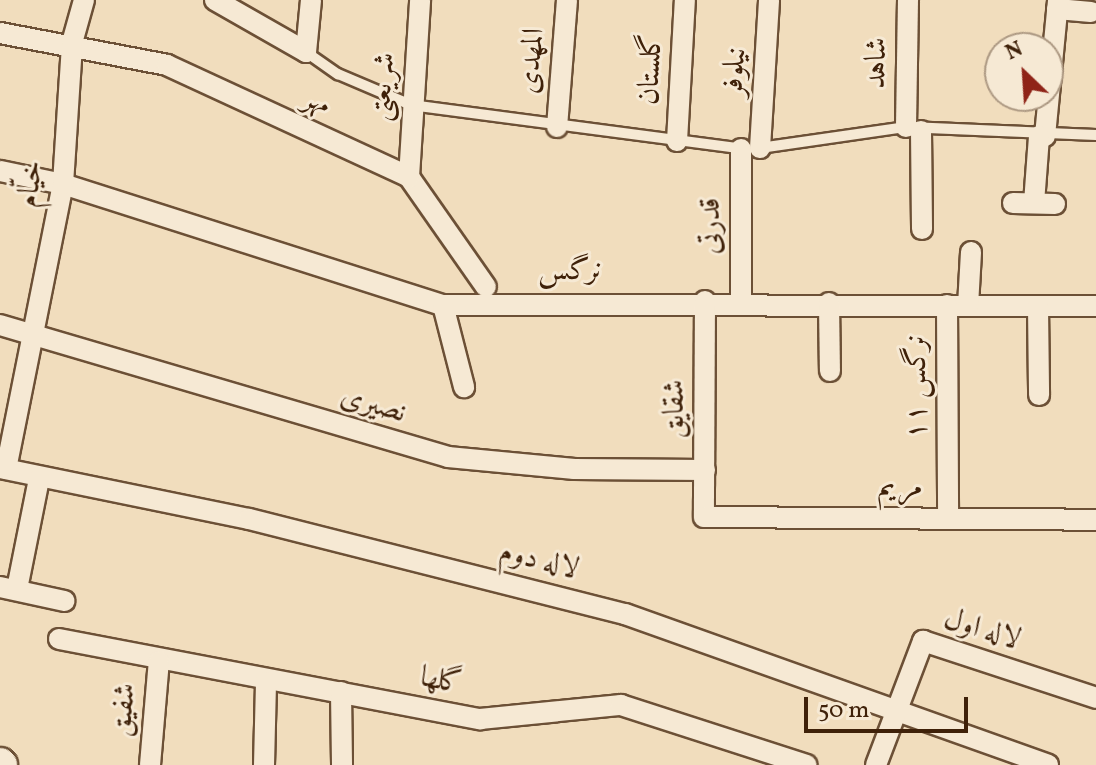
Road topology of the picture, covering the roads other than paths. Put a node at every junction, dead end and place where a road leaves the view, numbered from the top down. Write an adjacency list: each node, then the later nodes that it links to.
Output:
1 (84, 0): 12 (street, خیّام)
2 (215, 0): 13 (street)
3 (311, 0): 13 (street)
4 (420, 0): 14 (street, شریعتی)
5 (567, 0): 15 (street, المهدی)
6 (685, 0): 19 (street, گلستان)
7 (769, 0): 20 (street, نیلوفر)
8 (908, 0): 16 (street, شاهد)
9 (1058, 5): 10 (street); 18 (street)
10 (1091, 12)
11 (0, 33): 12 (street, مهر)
12 (72, 43): 22 (street, مهر); 23 (street, خیّام)
13 (306, 52): 14 (lane)
14 (411, 105): 15 (lane); 22 (street, شریعتی)
15 (557, 127): 19 (lane)
16 (913, 129): 18 (lane); 20 (lane); 25 (street, شاهد)
17 (1096, 135): 18 (lane)
18 (1042, 136): 24 (street)
19 (677, 141): 20 (lane)
20 (751, 149): 29 (street, قدرتی)
21 (0, 171): 23 (street, نرگس)
22 (409, 177): 27 (street)
23 (63, 184): 31 (street, نرگس); 37 (street, خیّام)
24 (1013, 203)
25 (922, 229)
26 (971, 252): 33 (street)
27 (486, 287)
28 (705, 301): 29 (street, نرگس); 31 (street, نرگس); 42 (street, شقایق)
29 (741, 302): 30 (street, نرگس)
30 (829, 303): 32 (street, نرگس); 38 (street)
31 (443, 305): 39 (street)
32 (947, 305): 33 (street, نرگس); 45 (street, نرگس ۱۱)
33 (968, 306): 35 (street, نرگس)
34 (1096, 306): 35 (street, نرگس)
35 (1038, 307): 40 (street)
36 (0, 325): 37 (street, نصیری)
37 (36, 336): 41 (street, خیّام); 42 (street, نصیری)
38 (830, 371)
39 (464, 387)
40 (1039, 395)
41 (3, 468): 43 (street, لاله دوم)
42 (705, 470): 44 (street, شقایق)
43 (39, 479): 47 (street); 54 (street, لاله دوم)
44 (704, 517): 45 (street, مریم)
45 (948, 517): 46 (street, مریم)
46 (1096, 520)
47 (8, 588): 48 (street)
48 (65, 601)
49 (59, 639): 50 (street, گلها)
50 (159, 661): 51 (street, گلها); 55 (street, شفیق)
51 (266, 682): 52 (street, گلها); 56 (street)
52 (341, 692): 57 (street); 58 (street, گلها)
53 (1096, 698): 54 (street, لاله اول)
54 (896, 713): 59 (street); 60 (street, لاله دوم)
55 (150, 765)
56 (264, 765)
57 (342, 765)
58 (807, 765)
59 (876, 765)
60 (1048, 765)

